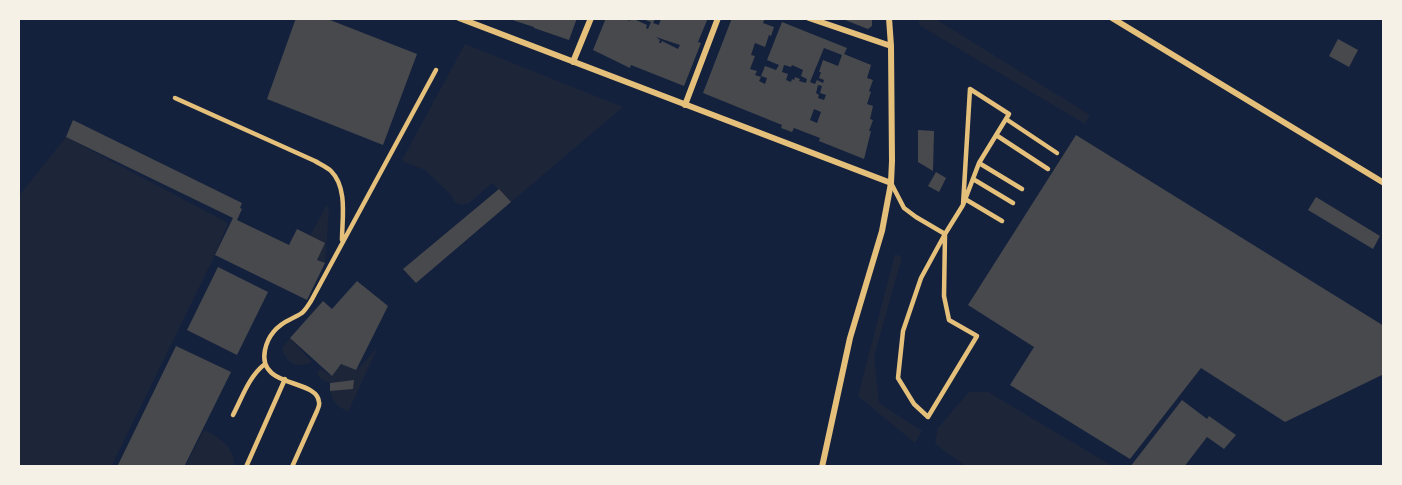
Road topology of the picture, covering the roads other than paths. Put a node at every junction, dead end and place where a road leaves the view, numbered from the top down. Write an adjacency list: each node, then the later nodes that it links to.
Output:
1 (591, 18): 8 (street)
2 (718, 18): 11 (street)
3 (808, 18): 7 (street)
4 (889, 18): 7 (street)
5 (1112, 18): 19 (street)
6 (463, 19): 8 (street)
7 (891, 46): 18 (street)
8 (573, 62): 11 (street)
9 (436, 70): 26 (lane)
10 (175, 98): 26 (lane)
11 (685, 105): 18 (street)
12 (1006, 120): 13 (lane); 14 (lane); 23 (lane)
13 (996, 135): 15 (lane); 16 (lane)
14 (1057, 153)
15 (979, 163): 17 (lane); 20 (lane)
16 (1048, 169)
17 (973, 179): 21 (lane); 22 (lane)
18 (891, 183): 25 (lane); 32 (street)
19 (1384, 183)
20 (1022, 189)
21 (965, 199): 23 (lane); 24 (lane)
22 (1013, 204)
23 (963, 205): 25 (lane)
24 (1002, 221)
25 (945, 234): 25 (lane)
26 (342, 243): 27 (lane)
27 (265, 364): 28 (lane); 29 (lane)
28 (285, 380): 30 (lane); 31 (lane)
29 (233, 415)
30 (246, 467)
31 (292, 467)
32 (822, 467)

